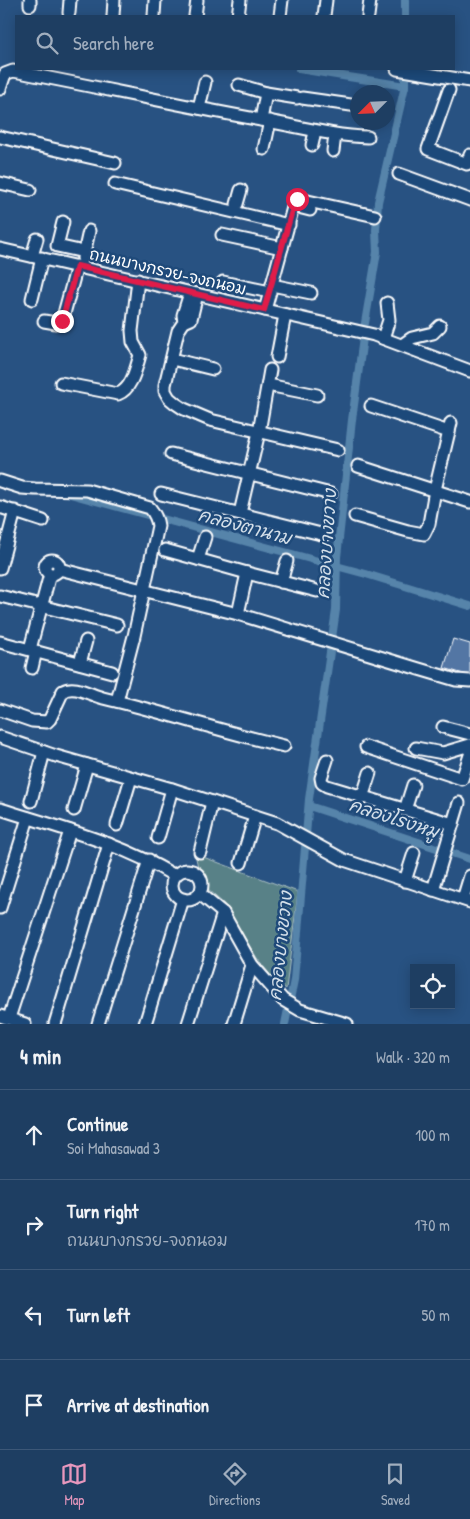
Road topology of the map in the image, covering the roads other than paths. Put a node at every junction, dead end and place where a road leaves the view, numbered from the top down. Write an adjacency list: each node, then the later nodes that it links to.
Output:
1 (70, 0): 9 (street)
2 (114, 0): 10 (street)
3 (155, 0): 11 (street)
4 (197, 0): 12 (street)
5 (240, 0): 13 (street)
6 (282, 0): 14 (street)
7 (326, 0): 15 (street)
8 (370, 0): 16 (street)
9 (69, 14)
10 (113, 15)
11 (154, 15)
12 (195, 15)
13 (238, 15)
14 (280, 15)
15 (324, 15)
16 (368, 15)
17 (405, 70): 18 (street)
18 (470, 81)
19 (205, 82): 25 (street)
20 (239, 85): 23 (street)
21 (0, 89): 25 (street)
22 (449, 90): 34 (street)
23 (266, 93): 24 (street); 26 (street)
24 (350, 105)
25 (199, 108): 26 (street)
26 (266, 120): 27 (street); 32 (street)
27 (316, 132): 28 (street); 31 (street)
28 (335, 135): 30 (street); 33 (street)
29 (0, 137): 35 (street)
30 (368, 137)
31 (312, 145)
32 (264, 149)
33 (333, 151)
34 (470, 155)
35 (115, 163)
36 (399, 174): 41 (street)
37 (0, 183): 39 (street)
38 (115, 184): 44 (street)
39 (30, 190)
40 (240, 190): 42 (street)
41 (470, 200)
42 (237, 204): 44 (street); 46 (street)
43 (294, 206): 45 (street); 47 (street); 49 (street)
44 (224, 209): 46 (street)
45 (310, 210)
46 (244, 214): 49 (street)
47 (375, 216)
48 (63, 222): 53 (street)
49 (289, 225): 55 (street)
50 (89, 231): 56 (street)
51 (222, 235): 55 (street)
52 (37, 239): 57 (street)
53 (57, 246): 56 (street); 58 (street)
54 (0, 248): 57 (street, ถนนบางกรวย-จงถนอม)
55 (282, 248): 62 (street)
56 (84, 252): 59 (street)
57 (37, 257): 58 (street, ถนนบางกรวย-จงถนอม); 65 (street)
58 (54, 260): 59 (street, ถนนบางกรวย-จงถนอม)
59 (79, 266): 60 (street, ถนนบางกรวย-จงถนอม); 69 (street)
60 (138, 280): 64 (street, ถนนบางกรวย-จงถนอม); 78 (street)
61 (223, 282): 62 (street)
62 (271, 288): 63 (street); 67 (street)
63 (311, 293)
64 (194, 294): 67 (street, ถนนบางกรวย-จงถนอม); 74 (street)
65 (32, 299)
66 (387, 303): 71 (street)
67 (264, 310): 68 (street, ถนนบางกรวย-จงถนอม)
68 (285, 315): 71 (street, ถนนบางกรวย-จงถนอม); 73 (street)
69 (44, 321)
70 (440, 326): 72 (street)
71 (380, 337): 72 (street, ถนนบางกรวย-จงถนอม)
72 (402, 345): 77 (street, ถนนบางกรวย-จงถนอม)
73 (277, 357)
74 (172, 359): 75 (street); 82 (street)
75 (213, 369)
76 (270, 370): 79 (street)
77 (470, 371)
78 (61, 383)
79 (268, 385): 80 (street); 82 (street)
80 (317, 395)
81 (372, 406): 88 (street)
82 (259, 432): 83 (street); 86 (street)
83 (338, 450)
84 (171, 454): 86 (street)
85 (358, 466): 88 (street)
86 (249, 474): 90 (street); 94 (street)
87 (0, 482): 106 (street)
88 (434, 490): 91 (street); 95 (street)
89 (161, 494): 94 (street)
90 (331, 494)
91 (470, 502)
92 (0, 507): 93 (street)
93 (15, 511): 96 (street); 100 (street)
94 (240, 513): 97 (street)
95 (355, 516)
96 (43, 521)
97 (325, 535)
98 (205, 537): 101 (street)
99 (165, 550): 101 (street)
100 (2, 552): 103 (street)
101 (198, 559): 104 (street)
102 (287, 561): 105 (street)
103 (0, 568)
104 (247, 573): 105 (street); 110 (street)
105 (281, 582): 107 (street)
106 (142, 590): 109 (street); 110 (street); 121 (street)
107 (317, 591)
108 (0, 596): 109 (street)
109 (41, 605): 111 (street); 114 (street)
110 (238, 614): 118 (street)
111 (117, 625)
112 (86, 641): 115 (street)
113 (0, 642): 114 (street)
114 (33, 650): 115 (street); 116 (street)
115 (80, 663): 117 (street)
116 (32, 668)
117 (112, 672)
118 (456, 680): 119 (street); 120 (street)
119 (470, 681)
120 (470, 689)
121 (117, 701): 122 (street); 127 (street)
122 (0, 710)
123 (443, 727): 124 (street)
124 (470, 734)
125 (1, 741): 130 (street)
126 (470, 744): 129 (street)
127 (284, 746)
128 (366, 747): 131 (street)
129 (416, 748)
130 (44, 752): 133 (street); 139 (street)
131 (470, 755)
132 (327, 760): 138 (street)
133 (87, 765): 135 (street); 143 (street)
134 (370, 773): 138 (street)
135 (130, 778): 137 (street); 148 (street)
136 (413, 785): 144 (street)
137 (172, 789): 140 (street); 150 (street)
138 (362, 798): 144 (street)
139 (31, 801)
140 (212, 802): 145 (street); 152 (street)
141 (459, 803): 147 (street)
142 (0, 809): 146 (street)
143 (74, 810)
144 (405, 810): 147 (street)
145 (255, 816): 155 (street); 158 (street)
146 (28, 818): 149 (street); 163 (street)
147 (453, 824): 159 (street)
148 (117, 825)
149 (70, 831): 151 (street); 166 (street)
150 (158, 838)
151 (109, 844): 154 (street); 168 (street)
152 (200, 852)
153 (414, 853): 158 (street)
154 (150, 860): 156 (street); 169 (street)
155 (241, 863)
156 (175, 876): 160 (street); 161 (street)
157 (470, 876): 162 (street)
158 (405, 881): 159 (street)
159 (433, 890): 162 (street)
160 (200, 894): 161 (street); 164 (street)
161 (183, 899): 170 (street)
162 (466, 901)
163 (0, 908)
164 (223, 913): 165 (street); 171 (street)
165 (252, 965): 172 (street); 173 (street)
166 (5, 1017): 167 (street)
167 (25, 1024)
168 (55, 1024)
169 (98, 1024)
170 (145, 1024)
171 (188, 1024)
172 (234, 1024)
173 (347, 1024)

